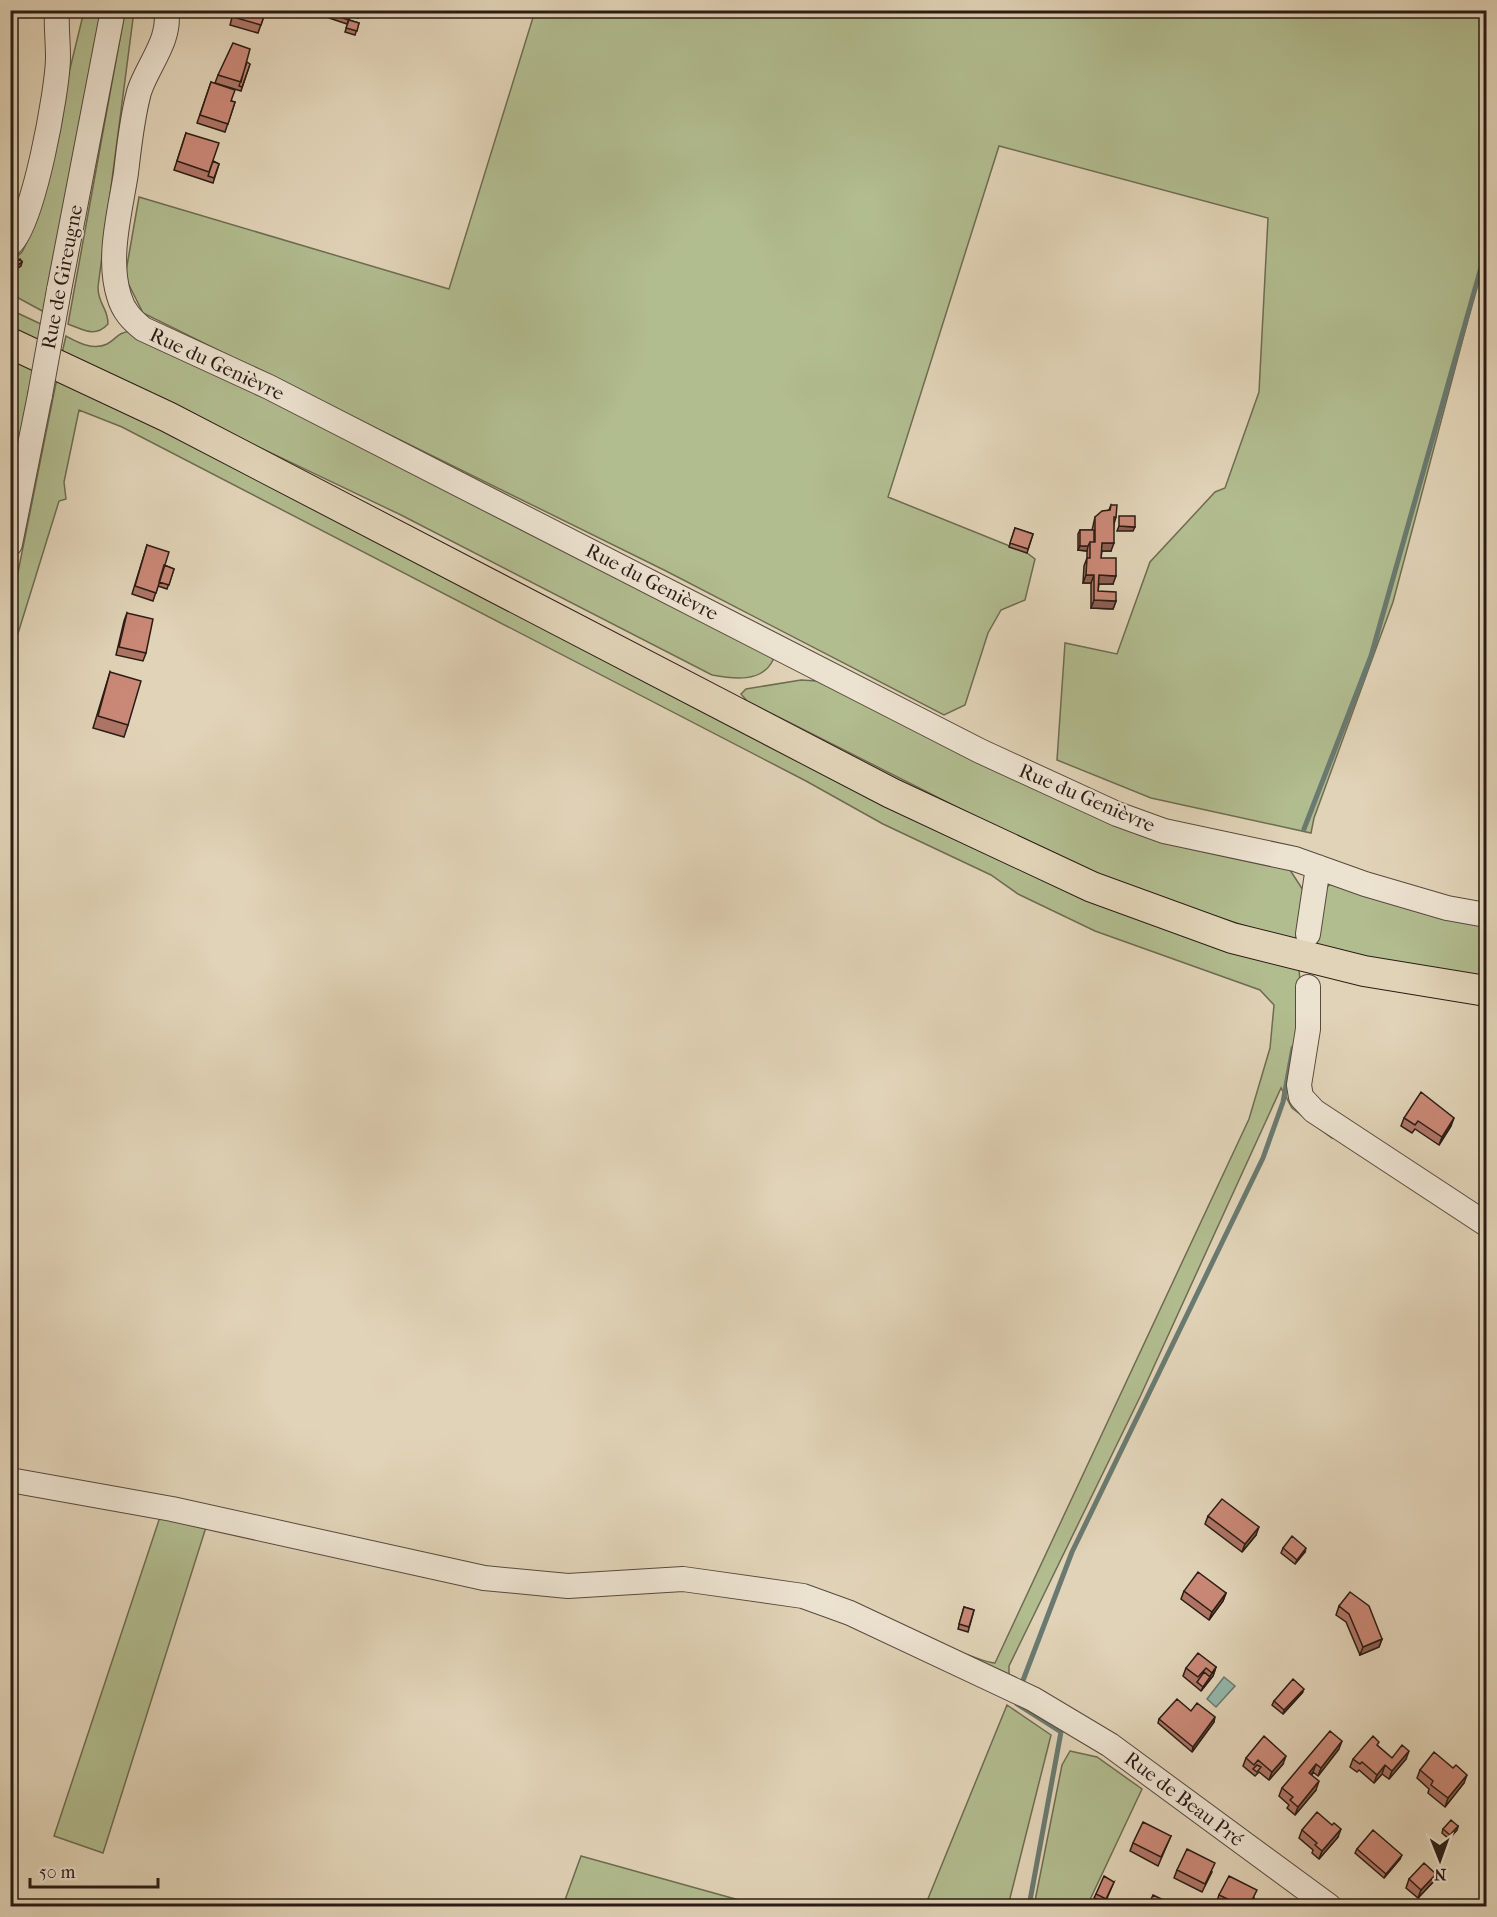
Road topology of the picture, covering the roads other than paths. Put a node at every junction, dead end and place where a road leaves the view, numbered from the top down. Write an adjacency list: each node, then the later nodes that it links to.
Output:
1 (57, 10): 4 (street)
2 (113, 10): 6 (street, Rue de Gireugne, bridge)
3 (166, 10): 7 (street, Rue du Genièvre)
4 (10, 244)
5 (10, 343): 11 (main road)
6 (10, 544)
7 (1318, 867): 8 (street, Rue du Genièvre); 9 (street)
8 (1486, 915)
9 (1308, 934)
10 (1308, 987): 12 (street)
11 (1486, 991)
12 (1486, 1224)
13 (10, 1480): 14 (street, Rue de Beau Pré)
14 (1329, 1906)

